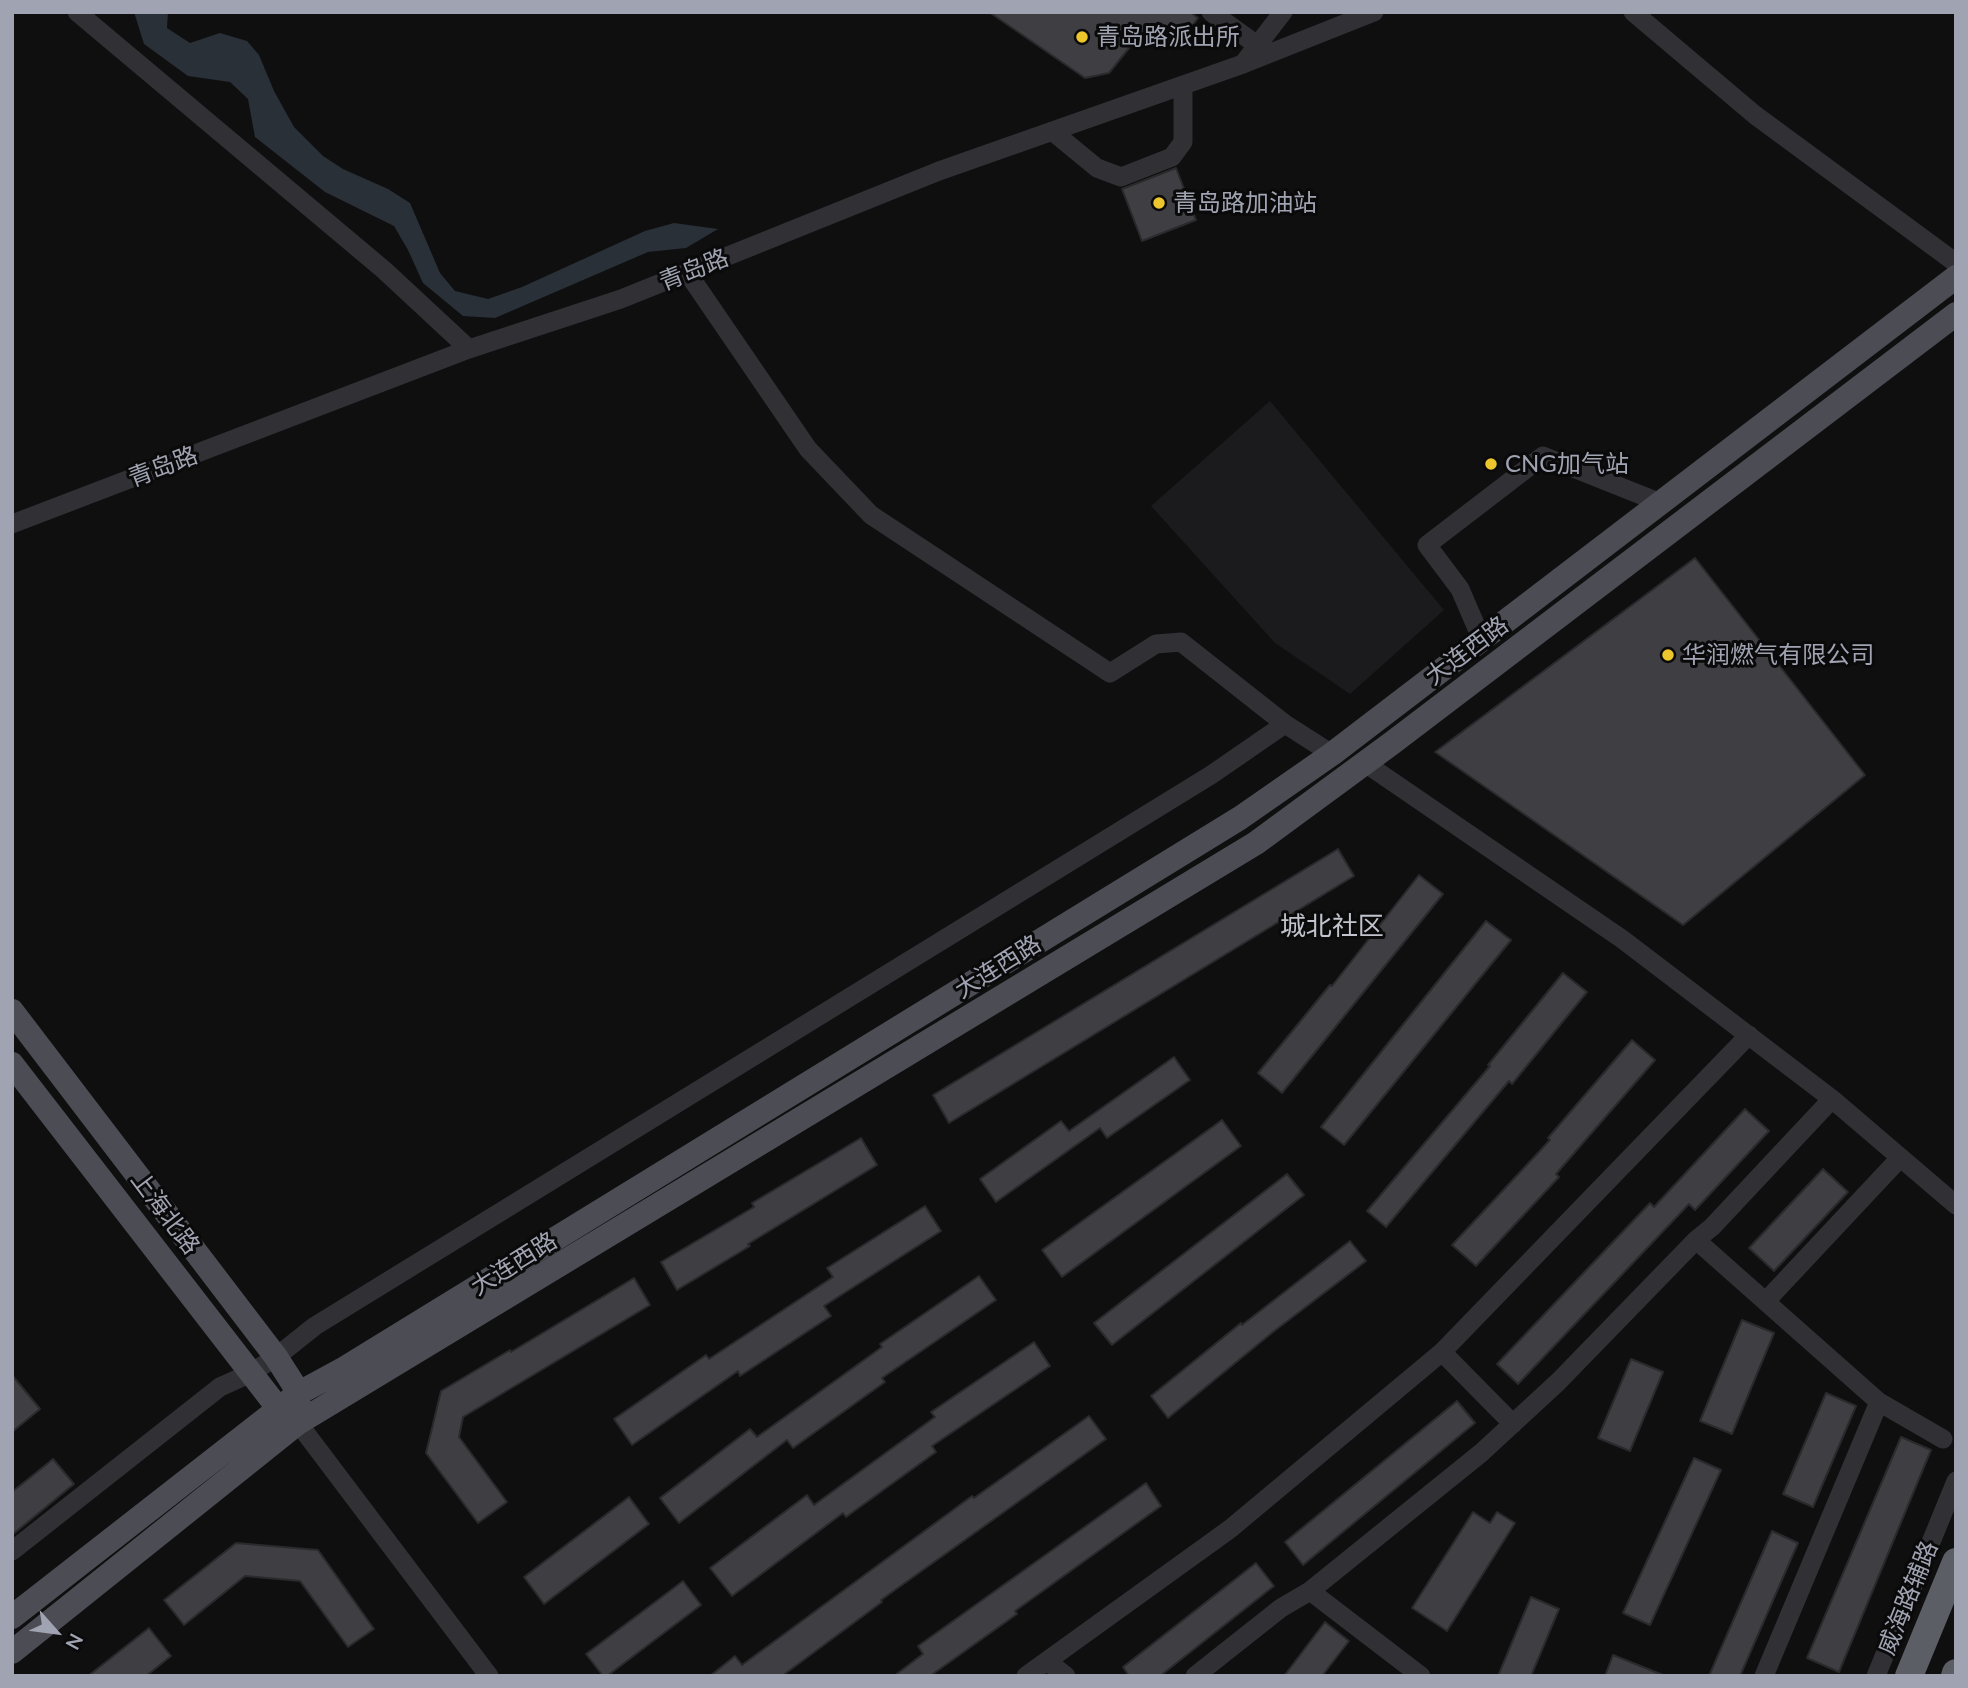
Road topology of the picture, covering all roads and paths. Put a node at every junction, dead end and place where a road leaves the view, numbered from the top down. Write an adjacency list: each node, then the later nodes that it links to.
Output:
1 (77, 12): 14 (street)
2 (1211, 12): 6 (street)
3 (1283, 12): 6 (street)
4 (1374, 12): 7 (street, 青岛路)
5 (1633, 12): 10 (street)
6 (1258, 45): 7 (street)
7 (1243, 64): 8 (street, 青岛路)
8 (1183, 85): 9 (street, 青岛路); 9 (street)
9 (1052, 131): 11 (street, 青岛路)
10 (1956, 264)
11 (687, 272): 14 (street, 青岛路); 18 (street)
12 (1956, 277): 15 (main road, 大连西路)
13 (1956, 314): 20 (main road, 大连西路)
14 (470, 349): 16 (street, 青岛路)
15 (1661, 503): 17 (main road, 大连西路); 17 (street)
16 (12, 524)
17 (1482, 640): 19 (main road, 大连西路)
18 (1285, 724): 19 (street); 30 (street)
19 (1332, 754): 32 (main road, 大连西路)
20 (1365, 763): 22 (street); 35 (main road, 大连西路)
21 (15, 1020): 30 (main road, 上海北路)
22 (1749, 1035): 24 (street); 29 (street)
23 (12, 1064): 31 (main road, 上海北路)
24 (1832, 1099): 25 (street); 27 (street)
25 (1900, 1158): 26 (street); 28 (street)
26 (1956, 1205)
27 (1696, 1240): 28 (street); 36 (street)
28 (1766, 1301): 33 (street)
29 (1442, 1352): 36 (street); 44 (street)
30 (276, 1357): 31 (street); 32 (main road, 上海北路)
31 (251, 1373): 34 (main road, 上海北路); 39 (street)
32 (299, 1394): 34 (main road, 大连西路); 35 (main road)
33 (1879, 1402): 37 (street); 50 (street)
34 (278, 1408): 35 (main road, 上海北路); 42 (main road, 大连西路)
35 (298, 1423): 43 (main road, 大连西路); 45 (street, 上海北路)
36 (1513, 1424): 41 (street)
37 (1943, 1438)
38 (1956, 1481): 51 (street, 威海路辅路)
39 (12, 1551)
40 (1951, 1574): 52 (highway); 53 (highway)
41 (1310, 1591): 48 (street); 49 (street)
42 (12, 1616)
43 (12, 1652)
44 (1047, 1661): 46 (street); 47 (street)
45 (489, 1676)
46 (1026, 1676)
47 (1066, 1676)
48 (1195, 1676)
49 (1421, 1676)
50 (1764, 1676)
51 (1876, 1676)
52 (1898, 1676)
53 (1909, 1676)

